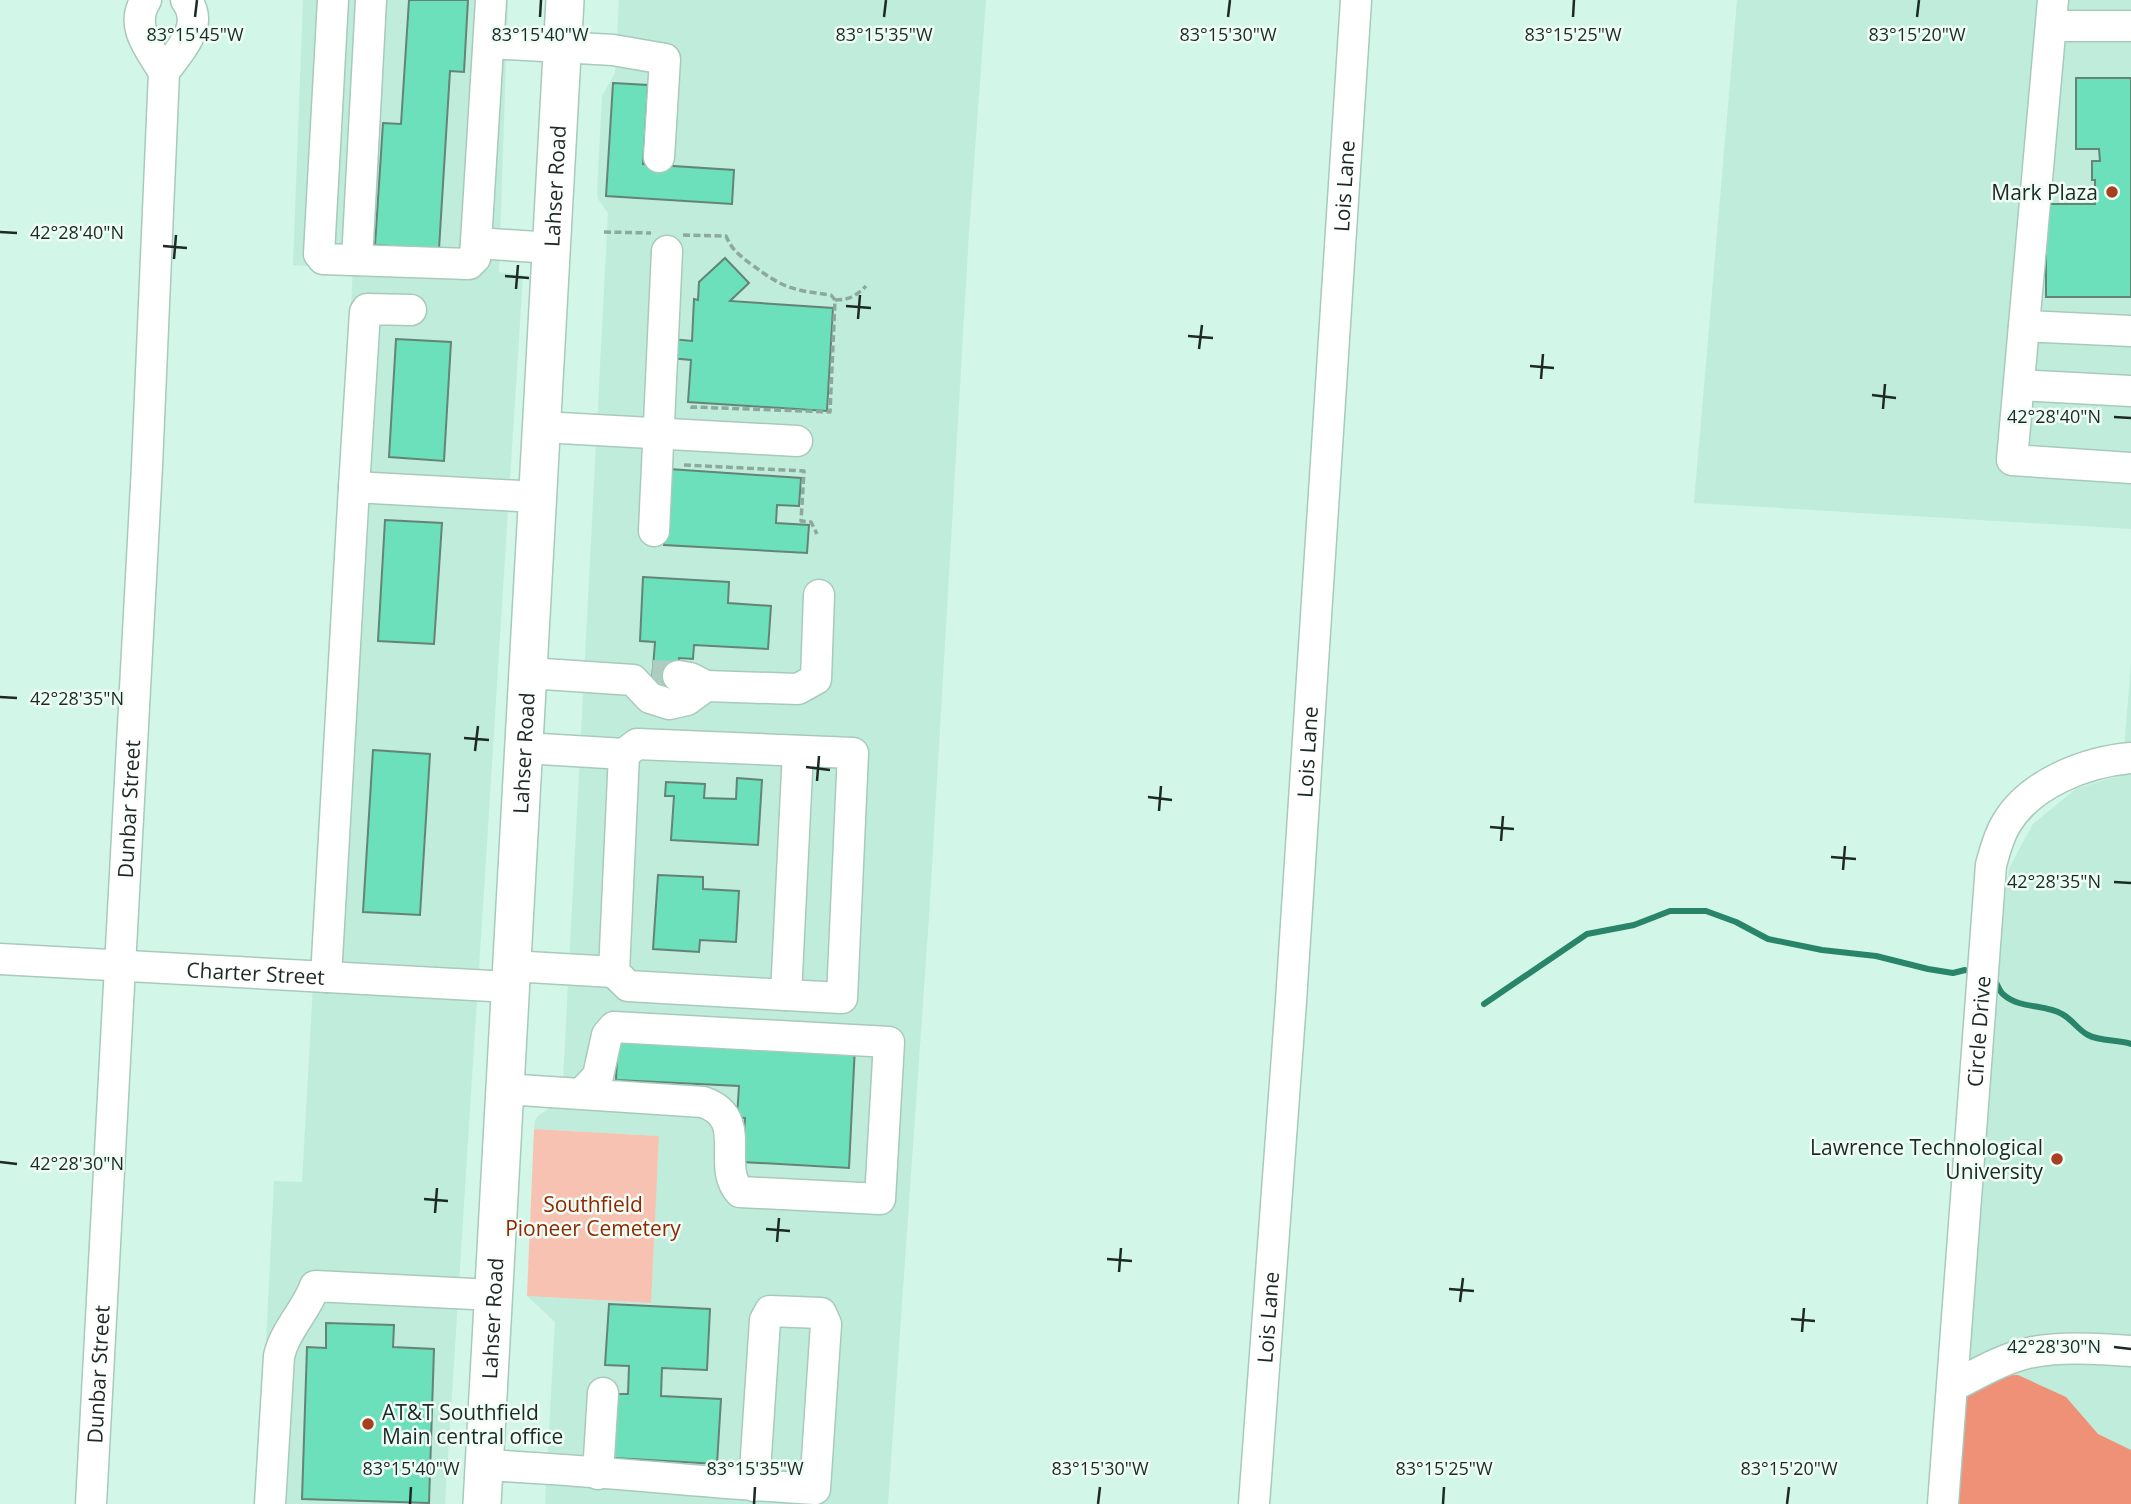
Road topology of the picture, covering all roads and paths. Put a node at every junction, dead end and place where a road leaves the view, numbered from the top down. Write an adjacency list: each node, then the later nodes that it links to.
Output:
1 (146, 0): 12 (street)
2 (186, 0): 12 (street)
3 (333, 0): 18 (street)
4 (371, 0): 18 (street)
5 (491, 0): 10 (street)
6 (565, 0): 11 (main road, Lahser Road)
7 (1356, 0): 62 (street, Lois Lane)
8 (2052, 13): 9 (street); 22 (street)
9 (2131, 26)
10 (489, 43): 11 (street); 16 (street)
11 (562, 46): 13 (street); 17 (main road, Lahser Road)
12 (164, 72): 45 (street, Dunbar Street)
13 (659, 157)
14 (604, 232): 15 (path)
15 (666, 240): 20 (path); 28 (street)
16 (476, 243): 17 (street); 18 (street)
17 (552, 248): 27 (main road, Lahser Road)
18 (357, 260)
19 (866, 286): 20 (path)
20 (835, 300): 26 (path)
21 (411, 310): 32 (street)
22 (2024, 326): 23 (street); 24 (street)
23 (2131, 331)
24 (2019, 386): 25 (street); 31 (street)
25 (2131, 391)
26 (691, 416)
27 (542, 428): 28 (street); 33 (main road, Lahser Road)
28 (659, 434): 29 (street); 34 (street)
29 (797, 441)
30 (684, 465): 35 (path)
31 (2131, 468)
32 (354, 487): 33 (street); 47 (street)
33 (538, 497): 37 (main road, Lahser Road)
34 (654, 531)
35 (817, 534)
36 (819, 595): 39 (street)
37 (529, 674): 38 (street); 40 (main road, Lahser Road)
38 (654, 677): 39 (street); 39 (street)
39 (706, 686)
40 (524, 748): 42 (street); 48 (main road, Lahser Road)
41 (799, 751): 42 (street); 49 (street); 49 (street)
42 (624, 754): 46 (street)
43 (2131, 758): 54 (street, Circle Drive)
44 (0, 959): 45 (street, Charter Street)
45 (120, 965): 47 (street, Charter Street); 59 (street, Dunbar Street)
46 (614, 972): 48 (street, Charter Street); 49 (street)
47 (326, 977): 48 (street, Charter Street)
48 (511, 977): 50 (main road, Lahser Road)
49 (786, 995)
50 (504, 1089): 51 (street); 52 (main road, Lahser Road)
51 (581, 1094): 51 (street)
52 (493, 1295): 56 (main road, Lahser Road); 60 (street)
53 (2131, 1351): 54 (street)
54 (1953, 1386): 63 (street, Circle Drive)
55 (603, 1393): 57 (street)
56 (484, 1465): 57 (street); 61 (main road, Lahser Road)
57 (598, 1474): 58 (street)
58 (754, 1486): 58 (street)
59 (91, 1504)
60 (270, 1504)
61 (482, 1504)
62 (1254, 1504)
63 (1943, 1504)

